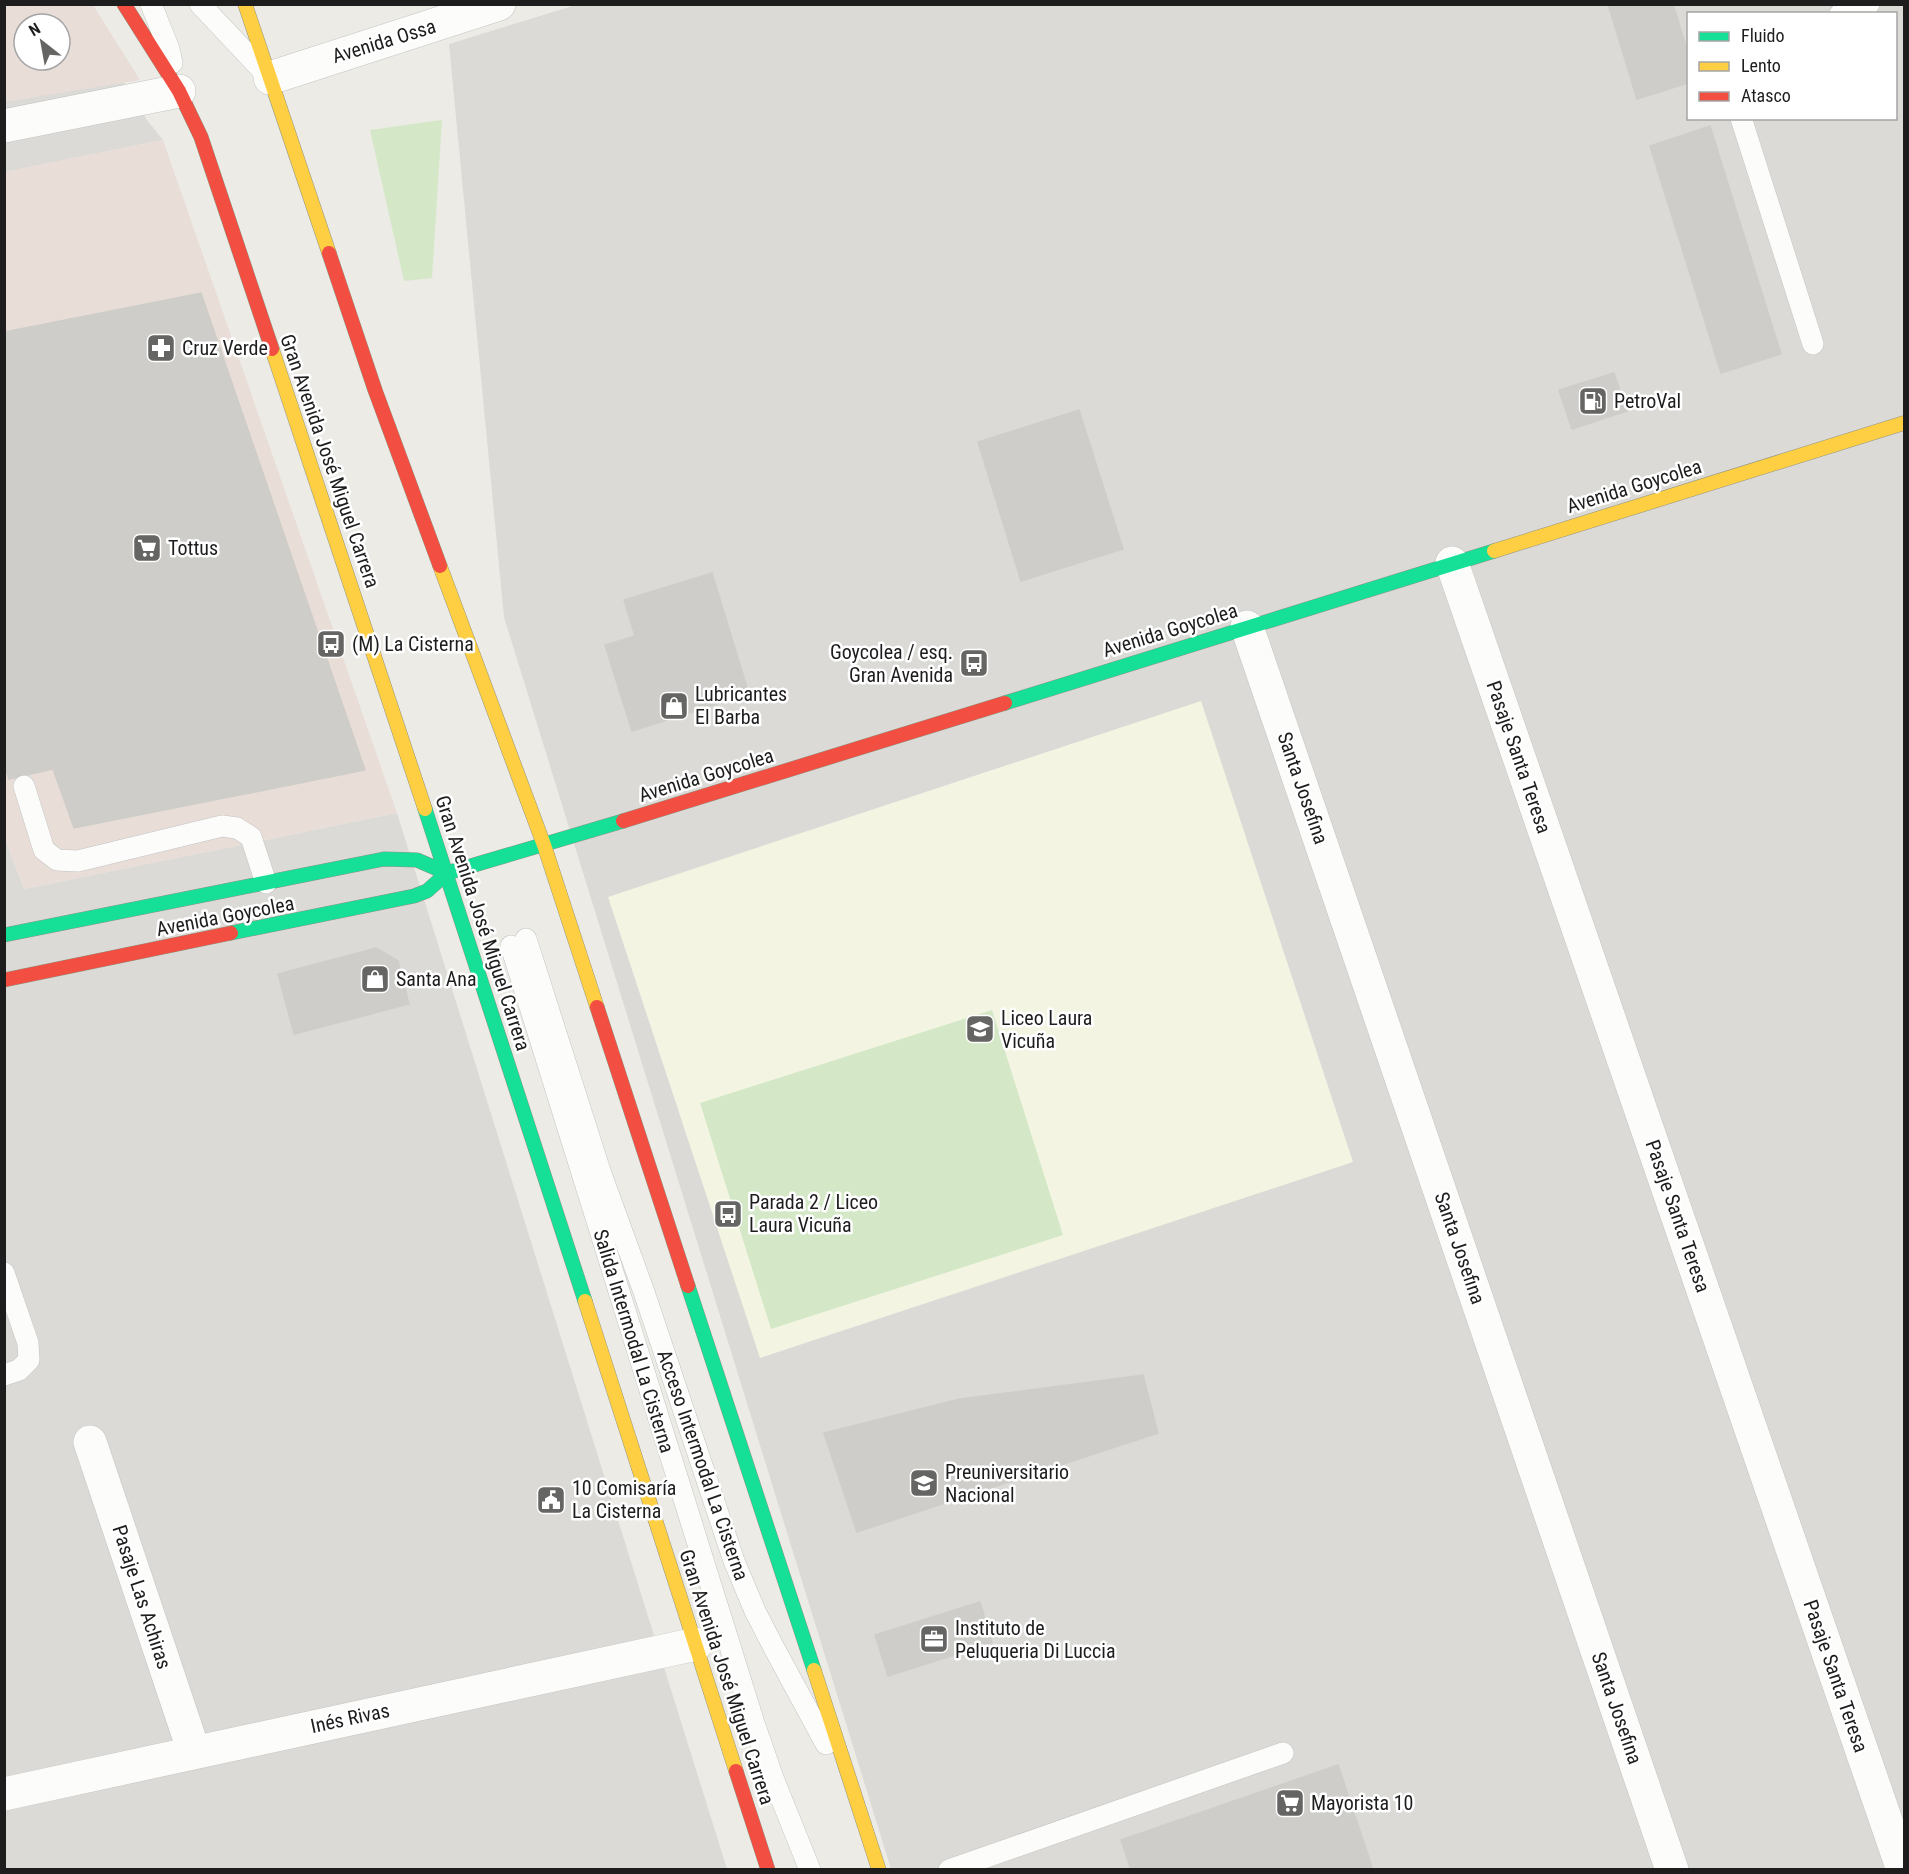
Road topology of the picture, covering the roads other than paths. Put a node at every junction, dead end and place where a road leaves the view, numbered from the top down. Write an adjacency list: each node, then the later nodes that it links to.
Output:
1 (124, 4): 9 (main road, Gran Avenida José Miguel Carrera)
2 (151, 4): 9 (lane)
3 (200, 4): 8 (lane)
4 (245, 4): 8 (main road)
5 (499, 4): 8 (street, Avenida Ossa)
6 (1869, 4): 7 (lane)
7 (1846, 12)
8 (270, 78): 17 (main road)
9 (179, 91): 11 (street); 18 (main road, Gran Avenida José Miguel Carrera)
10 (1742, 120): 12 (lane)
11 (4, 126)
12 (1813, 344)
13 (1905, 423): 14 (main road, Avenida Goycolea)
14 (1452, 563): 15 (main road, Avenida Goycolea); 36 (street, Pasaje Santa Teresa)
15 (1247, 627): 17 (main road, Avenida Goycolea); 35 (street, Santa Josefina)
16 (24, 786): 19 (lane)
17 (544, 845): 18 (main road, Avenida Goycolea); 30 (main road)
18 (447, 873): 19 (main road, Avenida Goycolea); 22 (main road, Avenida Goycolea); 26 (main road, Gran Avenida José Miguel Carrera)
19 (266, 883): 20 (main road, Avenida Goycolea)
20 (4, 935)
21 (518, 942): 30 (lane, Acceso Intermodal La Cisterna); 32 (lane, Salida Intermodal La Cisterna)
22 (4, 980)
23 (4, 1273): 24 (lane)
24 (4, 1375)
25 (90, 1442): 27 (street, Pasaje Las Achiras)
26 (696, 1644): 27 (street, Inés Rivas); 31 (main road, Gran Avenida José Miguel Carrera)
27 (194, 1752): 29 (street, Inés Rivas)
28 (1283, 1753): 34 (lane)
29 (4, 1794)
30 (859, 1805): 33 (main road)
31 (768, 1869)
32 (810, 1869)
33 (879, 1869)
34 (949, 1869)
35 (1672, 1869)
36 (1903, 1869)

